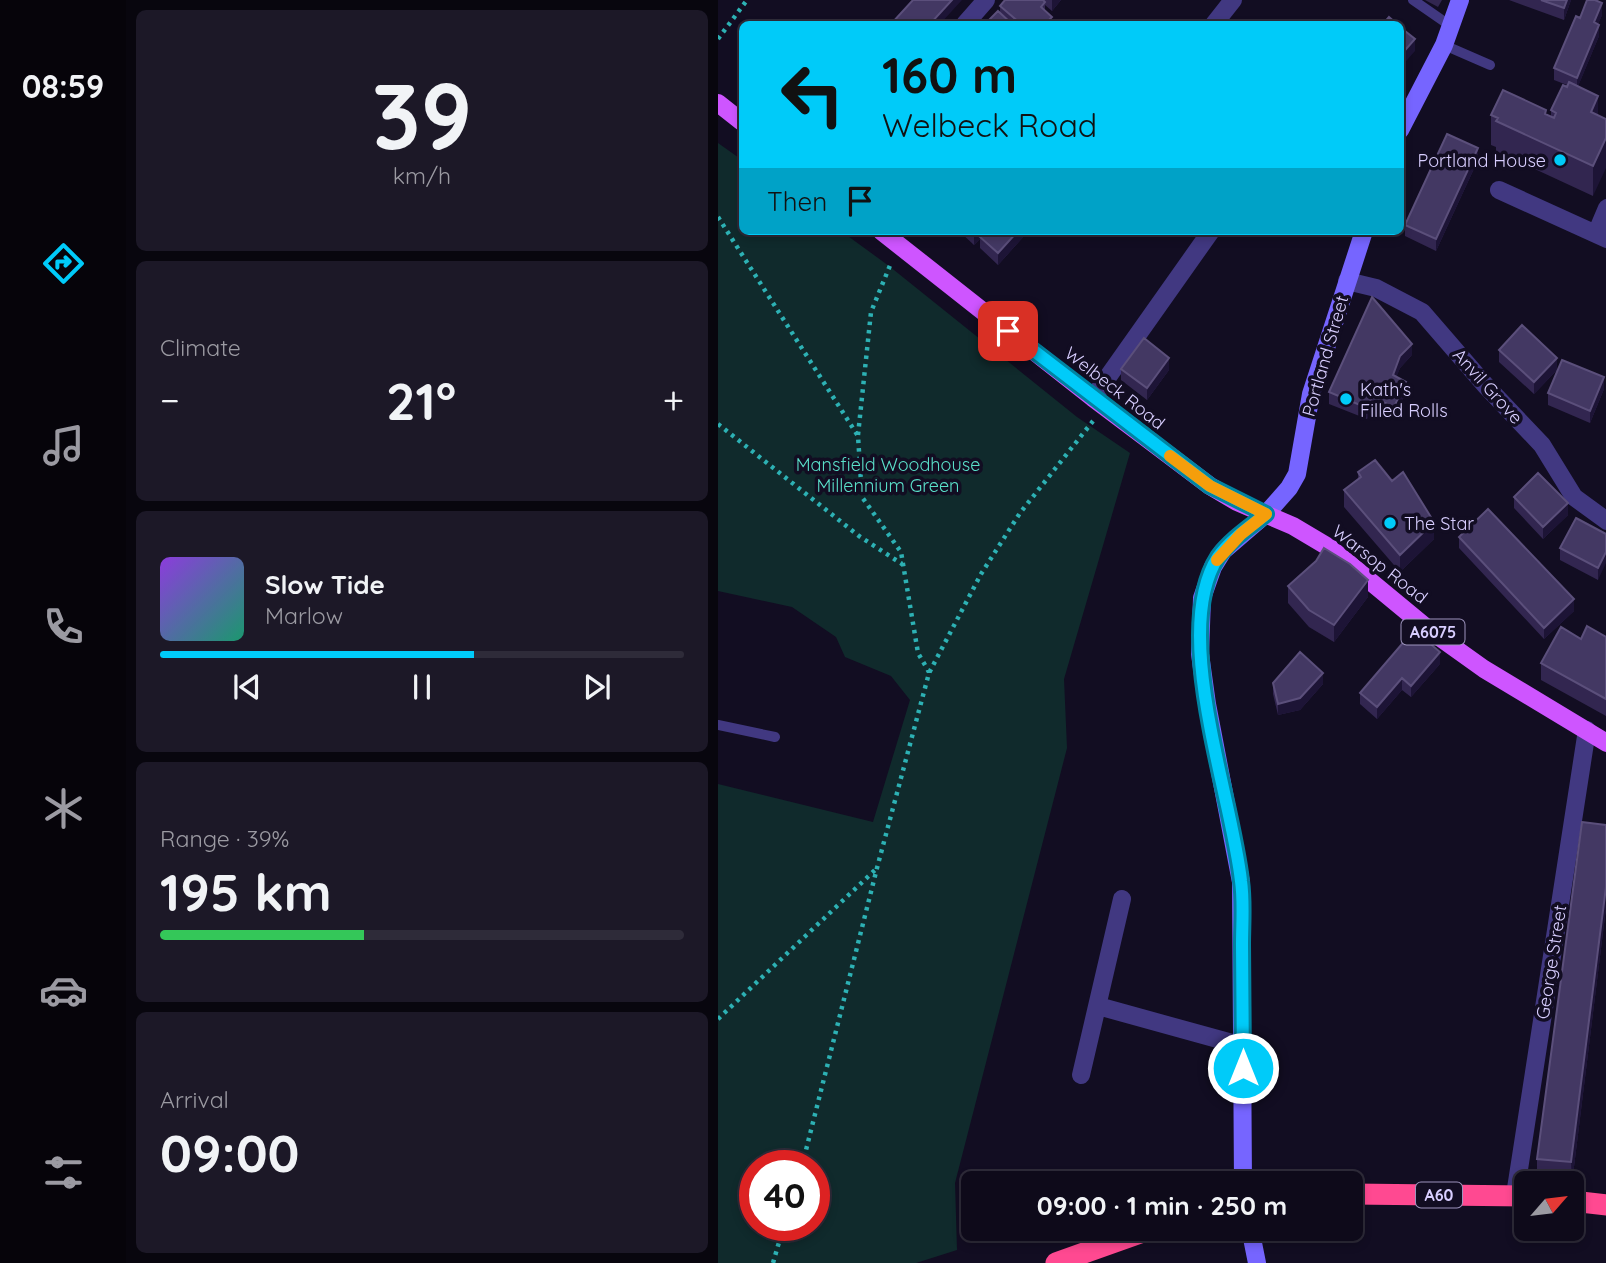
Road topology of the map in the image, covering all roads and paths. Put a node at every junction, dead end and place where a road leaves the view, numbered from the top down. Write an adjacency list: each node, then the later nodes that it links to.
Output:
1 (747, 0): 9 (path)
2 (986, 0): 6 (street)
3 (1413, 0): 8 (lane)
4 (1460, 0): 8 (street)
5 (1224, 3): 7 (street)
6 (968, 21)
7 (1215, 21)
8 (1452, 27): 10 (street)
9 (718, 39)
10 (1444, 45): 11 (lane); 14 (street)
11 (1490, 65)
12 (718, 103): 13 (main road)
13 (739, 120)
14 (1404, 122)
15 (1499, 190): 21 (street)
16 (1606, 208): 21 (street)
17 (718, 216): 27 (path)
18 (886, 235): 22 (main road, Welbeck Road / A6075)
19 (1208, 235): 24 (street)
20 (1363, 235): 23 (street, Portland Street)
21 (1601, 237)
22 (902, 248): 24 (main road, Welbeck Road / A6075); 27 (path)
23 (1347, 281): 28 (street, Portland Street); 29 (street, Anvil Grove)
24 (1093, 398): 28 (main road, Welbeck Road / A6075)
25 (718, 424): 30 (path)
26 (1083, 433): 31 (path)
27 (858, 436): 30 (path)
28 (1266, 514): 33 (main road, Warsop Road / A6075); 40 (street, Portland Street)
29 (1606, 521)
30 (902, 565): 31 (path)
31 (929, 673): 36 (path)
32 (718, 724): 34 (lane)
33 (1587, 730): 35 (main road, Warsop Road / A6075); 44 (street, George Street)
34 (775, 737)
35 (1606, 743)
36 (877, 868): 39 (path); 42 (path)
37 (1122, 899): 38 (street)
38 (1098, 1006): 40 (street); 41 (street)
39 (718, 1019)
40 (1243, 1046): 43 (street, Portland Street)
41 (1081, 1074)
42 (806, 1150)
43 (1243, 1171)
44 (1525, 1171)
45 (1363, 1194): 46 (highway, A60)
46 (1514, 1196)
47 (1584, 1202): 48 (highway)
48 (1606, 1205)
49 (779, 1241): 52 (path)
50 (1118, 1241): 53 (highway)
51 (1253, 1241): 54 (street)
52 (773, 1263)
53 (1056, 1263)
54 (1258, 1263)

